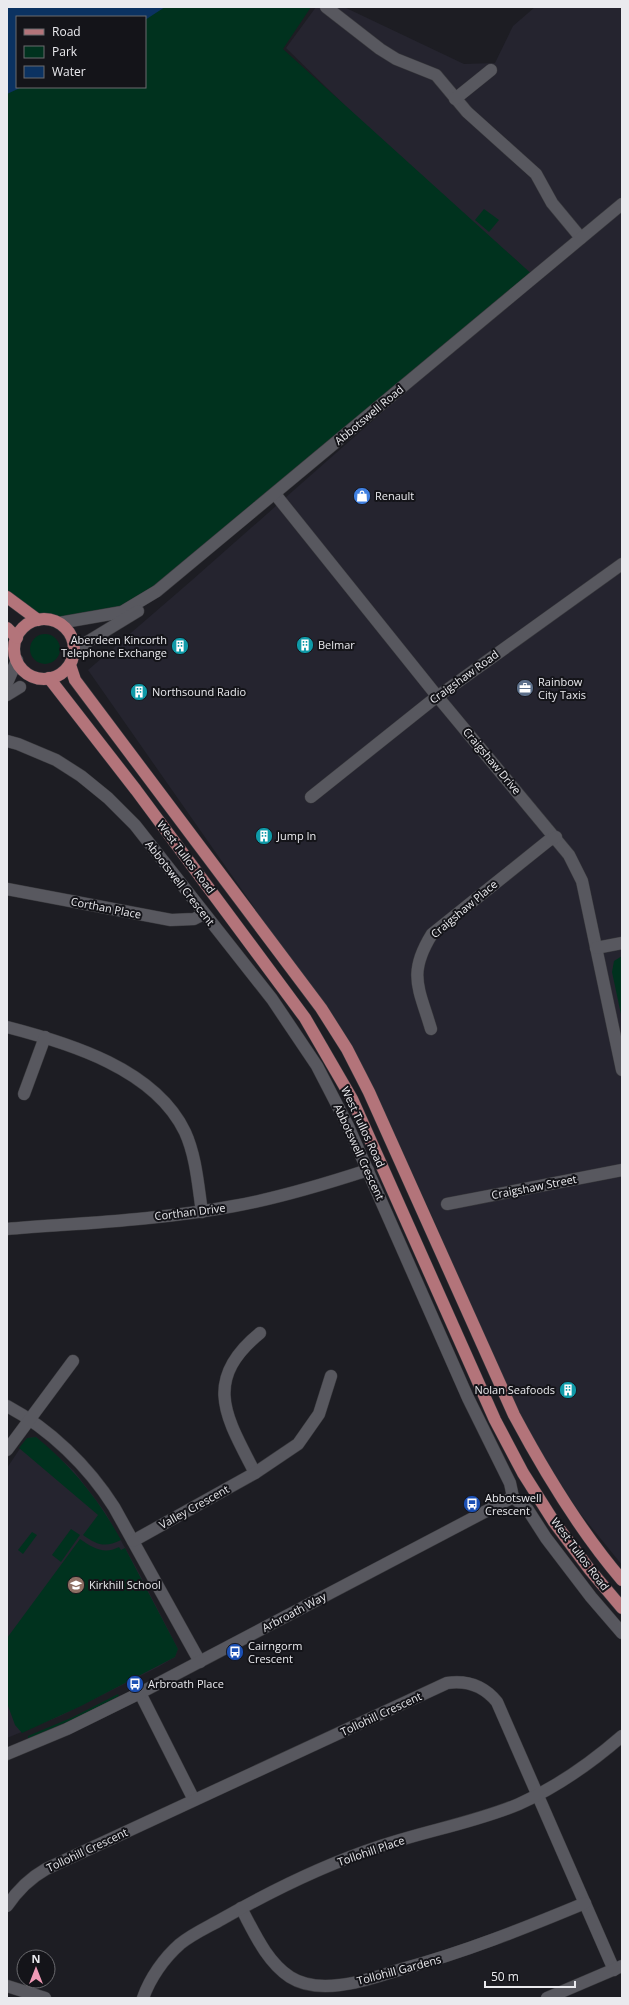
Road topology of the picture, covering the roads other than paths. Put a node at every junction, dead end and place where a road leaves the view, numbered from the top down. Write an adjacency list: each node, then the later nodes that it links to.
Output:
1 (326, 7): 3 (street)
2 (491, 70): 3 (street)
3 (455, 99): 5 (street)
4 (622, 204): 5 (street, Abbotswell Road)
5 (581, 238): 6 (street, Abbotswell Road)
6 (275, 494): 8 (street, Abbotswell Road); 21 (street, Craigshaw Drive)
7 (622, 564): 21 (street, Craigshaw Road)
8 (157, 591): 11 (street); 14 (street)
9 (7, 597): 10 (main road)
10 (38, 620): 11 (main road); 13 (main road)
11 (59, 623): 14 (main road)
12 (7, 628): 13 (main road)
13 (17, 638): 15 (main road)
14 (74, 650): 16 (main road)
15 (17, 660): 17 (main road); 18 (street)
16 (70, 664): 17 (main road); 48 (main road, West Tullos Road)
17 (49, 678): 49 (main road, West Tullos Road)
18 (7, 684)
19 (20, 687): 20 (street)
20 (7, 695)
21 (438, 696): 23 (street, Craigshaw Road); 24 (street, Craigshaw Drive)
22 (7, 741): 26 (street, Abbotswell Crescent)
23 (311, 797)
24 (556, 838): 28 (street, Craigshaw Drive); 30 (street, Craigshaw Place)
25 (7, 889): 26 (street, Corthan Place)
26 (204, 914): 34 (street, Abbotswell Crescent)
27 (622, 943): 28 (street)
28 (596, 948): 32 (street, Craigshaw Drive)
29 (7, 1027): 31 (street)
30 (431, 1029)
31 (45, 1037): 33 (street); 37 (street)
32 (622, 1070)
33 (24, 1094)
34 (368, 1170): 37 (street, Corthan Drive); 46 (street, Abbotswell Crescent)
35 (622, 1170): 36 (street, Craigshaw Street)
36 (447, 1204)
37 (202, 1212): 38 (street, Corthan Drive)
38 (7, 1229)
39 (260, 1333): 45 (street)
40 (73, 1361): 43 (street)
41 (331, 1376): 45 (street, Valley Crescent)
42 (7, 1406): 43 (street)
43 (29, 1420): 44 (street); 47 (street)
44 (7, 1450)
45 (255, 1473): 47 (street, Valley Crescent)
46 (513, 1497): 50 (street); 51 (street, Arbroath Way)
47 (133, 1541): 51 (street)
48 (622, 1580)
49 (622, 1608)
50 (622, 1633)
51 (200, 1662): 52 (street, Arbroath Way)
52 (140, 1692): 54 (street, Arbroath Way); 56 (street)
53 (622, 1736): 55 (street, Tollohill Place)
54 (7, 1754)
55 (538, 1794): 56 (street, Tollohill Crescent); 57 (street, Tollohill Crescent); 59 (street, Tollohill Place)
56 (194, 1800): 58 (street, Tollohill Crescent)
57 (585, 1903): 59 (street, Tollohill Gardens); 60 (street, Tollohill Crescent)
58 (7, 1906)
59 (240, 1908): 63 (street, Tollohill Place)
60 (618, 1968): 64 (street)
61 (7, 1986): 62 (street)
62 (45, 1998)
63 (143, 1998)
64 (548, 1998)

